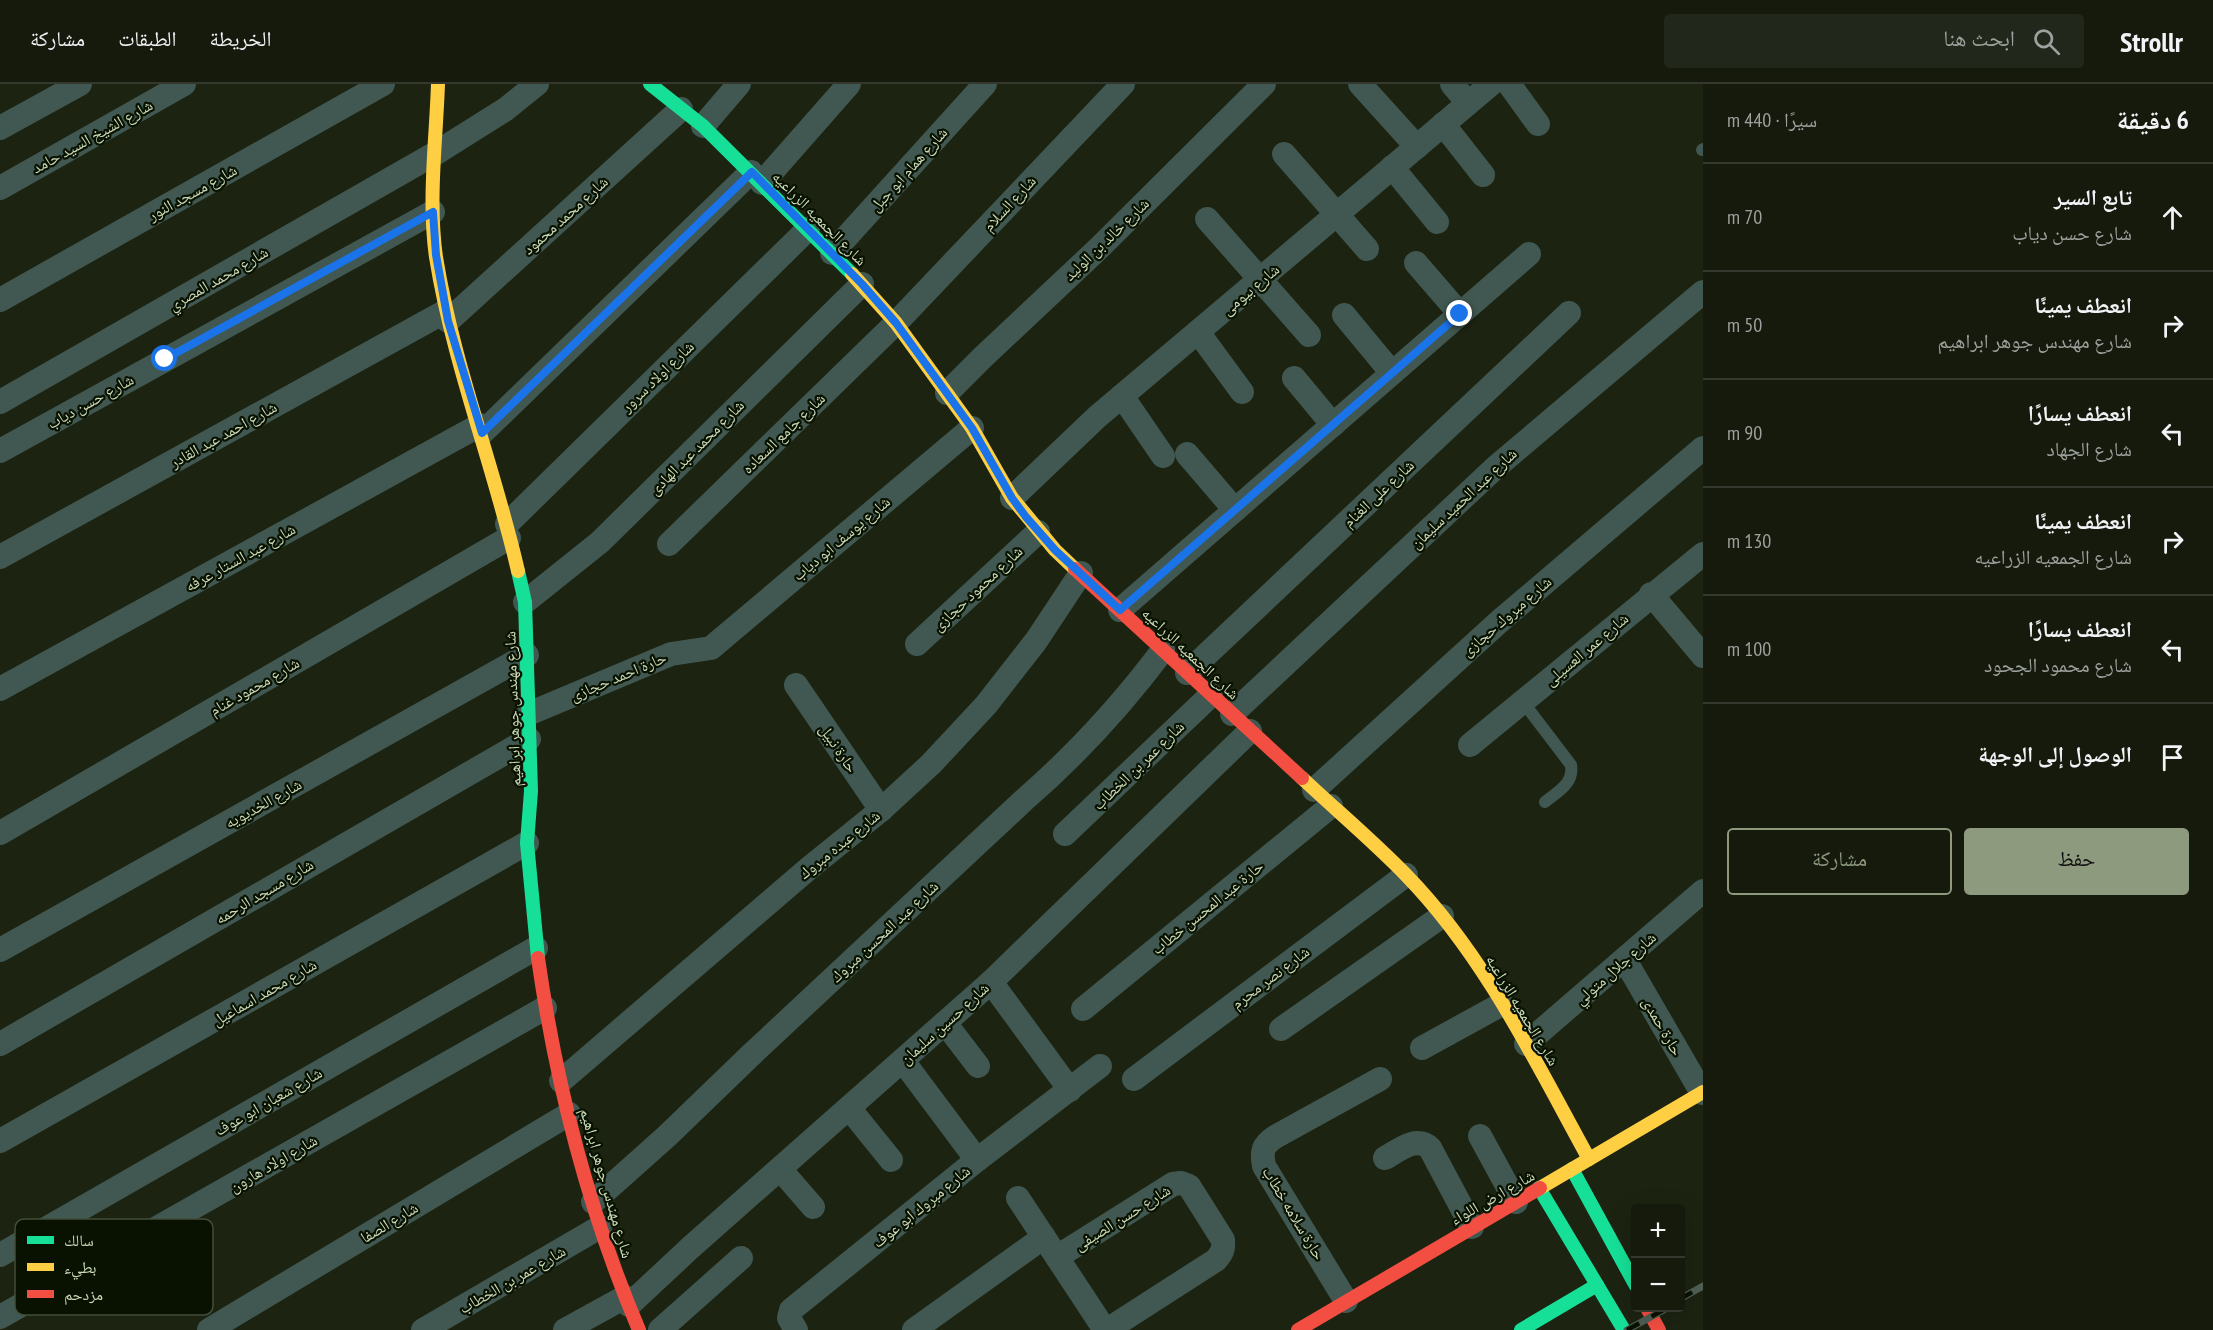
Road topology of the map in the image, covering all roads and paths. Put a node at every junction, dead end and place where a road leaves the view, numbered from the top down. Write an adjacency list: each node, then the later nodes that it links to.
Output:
1 (80, 84): 21 (street)
2 (184, 84): 28 (street, شارع الشيخ السيد حامد)
3 (383, 84): 41 (street, شارع مسجد النور)
4 (438, 84): 23 (main road, شارع مهندس جوهر ابراهيم)
5 (537, 84): 23 (street, شارع محمد المصري)
6 (650, 84): 16 (main road, شارع الجمعيه الزراعيه)
7 (739, 84): 20 (street)
8 (849, 84): 27 (street, شارع عبد الستار عرفه)
9 (985, 84): 35 (street, شارع همام ابو جبل)
10 (1123, 84): 46 (street, شارع السلام)
11 (1264, 84): 52 (street, شارع خالد بن الوليد)
12 (1360, 84): 22 (street)
13 (1452, 84): 17 (street)
14 (1491, 84): 17 (street, شارع بيومى)
15 (1509, 84): 19 (street)
16 (677, 97): 20 (main road, شارع الجمعيه الزراعيه); 45 (street, شارع محمد محمود)
17 (1468, 103): 18 (street, شارع بيومى)
18 (1443, 124): 22 (street, شارع بيومى); 26 (street)
19 (1538, 124)
20 (703, 126): 27 (main road, شارع الجمعيه الزراعيه)
21 (0, 128)
22 (1417, 147): 25 (street, شارع بيومى)
23 (435, 153): 29 (main road, شارع مهندس جوهر ابراهيم); 54 (street, شارع محمد المصري)
24 (1284, 154): 30 (street)
25 (1392, 167): 30 (street, شارع بيومى); 32 (street)
26 (1483, 175)
27 (757, 177): 33 (main road, شارع الجمعيه الزراعيه); 57 (street, شارع عبد الستار عرفه)
28 (0, 188)
29 (433, 212): 45 (main road, شارع مهندس جوهر ابراهيم); 59 (street, شارع حسن دياب)
30 (1338, 214): 34 (street); 38 (street, شارع بيومى)
31 (1207, 219): 38 (street)
32 (1437, 222)
33 (808, 229): 35 (main road, شارع الجمعيه الزراعيه); 64 (street, شارع اولاد سرور)
34 (1367, 249)
35 (832, 254): 39 (main road, شارع الجمعيه الزراعيه)
36 (1529, 254): 43 (street)
37 (1416, 263): 43 (street)
38 (1261, 280): 47 (street, شارع بيومى); 48 (street)
39 (862, 284): 46 (main road, شارع الجمعيه الزراعيه); 71 (street, شارع محمد عبد الهادى)
40 (1703, 292): 84 (street, شارع عبد الحميد سليمان)
41 (0, 300)
42 (1569, 313): 78 (street, شارع على الغنام)
43 (1460, 314): 49 (street)
44 (1344, 315): 49 (street)
45 (447, 316): 57 (main road, شارع مهندس جوهر ابراهيم); 68 (street, شارع احمد عبد القادر)
46 (896, 323): 52 (main road, شارع الجمعيه الزراعيه); 66 (street, شارع جامع السعاده)
47 (1198, 332): 51 (street); 53 (street, شارع بيومى)
48 (1309, 335)
49 (1392, 374): 55 (street)
50 (1294, 378): 55 (street)
51 (1242, 392)
52 (947, 393): 56 (main road, شارع الجمعيه الزراعيه)
53 (1122, 396): 61 (street); 62 (street, شارع بيومى)
54 (0, 402)
55 (1333, 425): 63 (street)
56 (972, 428): 62 (main road, شارع الجمعيه الزراعيه); 74 (street, شارع يوسف ابو دياب)
57 (481, 429): 64 (main road, شارع مهندس جوهر ابراهيم); 80 (street, شارع عبد الستار عرفه)
58 (1703, 448): 88 (street, شارع مبروك حجازى)
59 (0, 451)
60 (1188, 454): 63 (street)
61 (1164, 456)
62 (1012, 498): 65 (main road, شارع الجمعيه الزراعيه)
63 (1235, 510): 72 (street)
64 (508, 531): 71 (main road, شارع مهندس جوهر ابراهيم); 91 (street, شارع محمود غنام)
65 (1038, 532): 69 (main road, شارع الجمعيه الزراعيه); 73 (street, شارع محمود حجازى)
66 (669, 544)
67 (1703, 554): 70 (street, شارع عمر العسيلى)
68 (0, 557)
69 (1081, 573): 72 (main road, شارع الجمعيه الزراعيه); 90 (street, شارع عبده مبروك)
70 (1652, 594): 77 (street); 82 (street, شارع عمر العسيلى)
71 (525, 602): 76 (main road, شارع مهندس جوهر ابراهيم)
72 (1120, 610): 75 (main road, شارع الجمعيه الزراعيه)
73 (917, 644)
74 (711, 648): 83 (street, حارة احمد حجازى)
75 (1163, 650): 78 (main road, شارع الجمعيه الزراعيه); 129 (street, شارع عبد المحسن مبروك)
76 (527, 655): 83 (main road, شارع مهندس جوهر ابراهيم); 98 (street, شارع الخديويه)
77 (1703, 656)
78 (1187, 673): 81 (main road, شارع الجمعيه الزراعيه)
79 (796, 685): 90 (street, حارة نبيل)
80 (0, 689)
81 (1211, 695): 84 (main road, شارع الجمعيه الزراعيه); 92 (street, شارع عمر بن الخطاب)
82 (1523, 702): 87 (street, شارع عمر العسيلى); 89 (lane)
83 (528, 714): 86 (main road, شارع مهندس جوهر ابراهيم)
84 (1232, 714): 85 (main road, شارع الجمعيه الزراعيه)
85 (1250, 731): 88 (main road, شارع الجمعيه الزراعيه); 100 (street, شارع حسين سليمان)
86 (529, 739): 93 (main road, شارع مهندس جوهر ابراهيم); 106 (street, شارع مسجد الرحمه)
87 (1470, 746)
88 (1322, 798): 94 (main road, شارع الجمعيه الزراعيه); 103 (street, حارة عبد المحسن خطاب)
89 (1545, 802)
90 (881, 810): 114 (street, شارع عبده مبروك)
91 (0, 833)
92 (1065, 834)
93 (526, 843): 97 (main road, شارع مهندس جوهر ابراهيم); 120 (street, شارع محمد اسماعيل)
94 (1406, 875): 96 (main road, شارع الجمعيه الزراعيه); 112 (street, شارع نصر محرم)
95 (1703, 891): 99 (street, شارع جلال متولي)
96 (1442, 916): 101 (main road, شارع الجمعيه الزراعيه); 105 (street)
97 (536, 948): 102 (main road, شارع مهندس جوهر ابراهيم); 132 (street, شارع شعبان ابو عوف)
98 (0, 950)
99 (1624, 960): 107 (street, شارع جلال متولي); 116 (street, حارة حمدى)
100 (991, 982): 104 (street, شارع حسين سليمان); 115 (street)
101 (1502, 1004): 107 (main road, شارع الجمعيه الزراعيه); 108 (street)
102 (545, 1008): 114 (main road, شارع مهندس جوهر ابراهيم); 133 (street, شارع اولاد هارون)
103 (1083, 1009)
104 (945, 1023): 109 (street, شارع حسين سليمان); 110 (street)
105 (1281, 1029)
106 (0, 1044)
107 (1526, 1044): 122 (main road, شارع الجمعيه الزراعيه)
108 (1422, 1047)
109 (903, 1061): 117 (street, شارع حسين سليمان); 124 (street)
110 (978, 1066)
111 (1100, 1066): 115 (street, شارع مبروك ابو عوف)
112 (1134, 1079)
113 (1380, 1079): 144 (street, حارة سلامه خطاب)
114 (561, 1081): 118 (main road, شارع مهندس جوهر ابراهيم)
115 (1070, 1090): 124 (street, شارع مبروك ابو عوف)
116 (1702, 1092): 122 (main road, شارع ارض اللواء)
117 (849, 1108): 123 (street); 125 (street, شارع حسين سليمان)
118 (569, 1114): 129 (main road, شارع مهندس جوهر ابراهيم); 148 (street, شارع الصفا)
119 (1480, 1136): 130 (street)
120 (0, 1141)
121 (1385, 1158): 135 (street)
122 (1589, 1159): 126 (main road, شارع ارض اللواء)
123 (891, 1160)
124 (977, 1160): 153 (street, شارع مبروك ابو عوف)
125 (780, 1169): 131 (street); 143 (street, شارع حسين سليمان)
126 (1572, 1169): 127 (main road, شارع ارض اللواء); 141 (main road)
127 (1539, 1188): 130 (main road, شارع ارض اللواء); 142 (main road)
128 (1018, 1198): 136 (street, شارع حسن الصيفى)
129 (593, 1202): 134 (main road, شارع مهندس جوهر ابراهيم)
130 (1516, 1202): 135 (main road, شارع ارض اللواء)
131 (813, 1207)
132 (63, 1219)
133 (173, 1219)
134 (600, 1227): 143 (main road, شارع مهندس جوهر ابراهيم); 149 (street, شارع عمر بن الخطاب)
135 (1472, 1227): 144 (main road, شارع ارض اللواء)
136 (1044, 1237): 139 (street, شارع حسن الصيفى); 154 (street)
137 (15, 1246): 138 (street, شارع شعبان ابو عوف)
138 (0, 1255)
139 (1057, 1257): 155 (street, شارع حسن الصيفى); 155 (street, شارع حسن الصيفى)
140 (741, 1258): 152 (street)
141 (1631, 1279)
142 (1597, 1285): 157 (main road); 158 (main road)
143 (627, 1301): 150 (street, شارع حسين سليمان); 151 (main road, شارع مهندس جوهر ابراهيم)
144 (1346, 1301): 156 (main road, شارع ارض اللواء)
145 (15, 1308): 147 (street, شارع اولاد هارون)
146 (1649, 1312): 159 (main road)
147 (0, 1317)
148 (209, 1330)
149 (423, 1330)
150 (565, 1330)
151 (639, 1330)
152 (660, 1330)
153 (796, 1330)
154 (914, 1330)
155 (1106, 1330)
156 (1298, 1330)
157 (1521, 1330)
158 (1624, 1330)
159 (1659, 1330)

